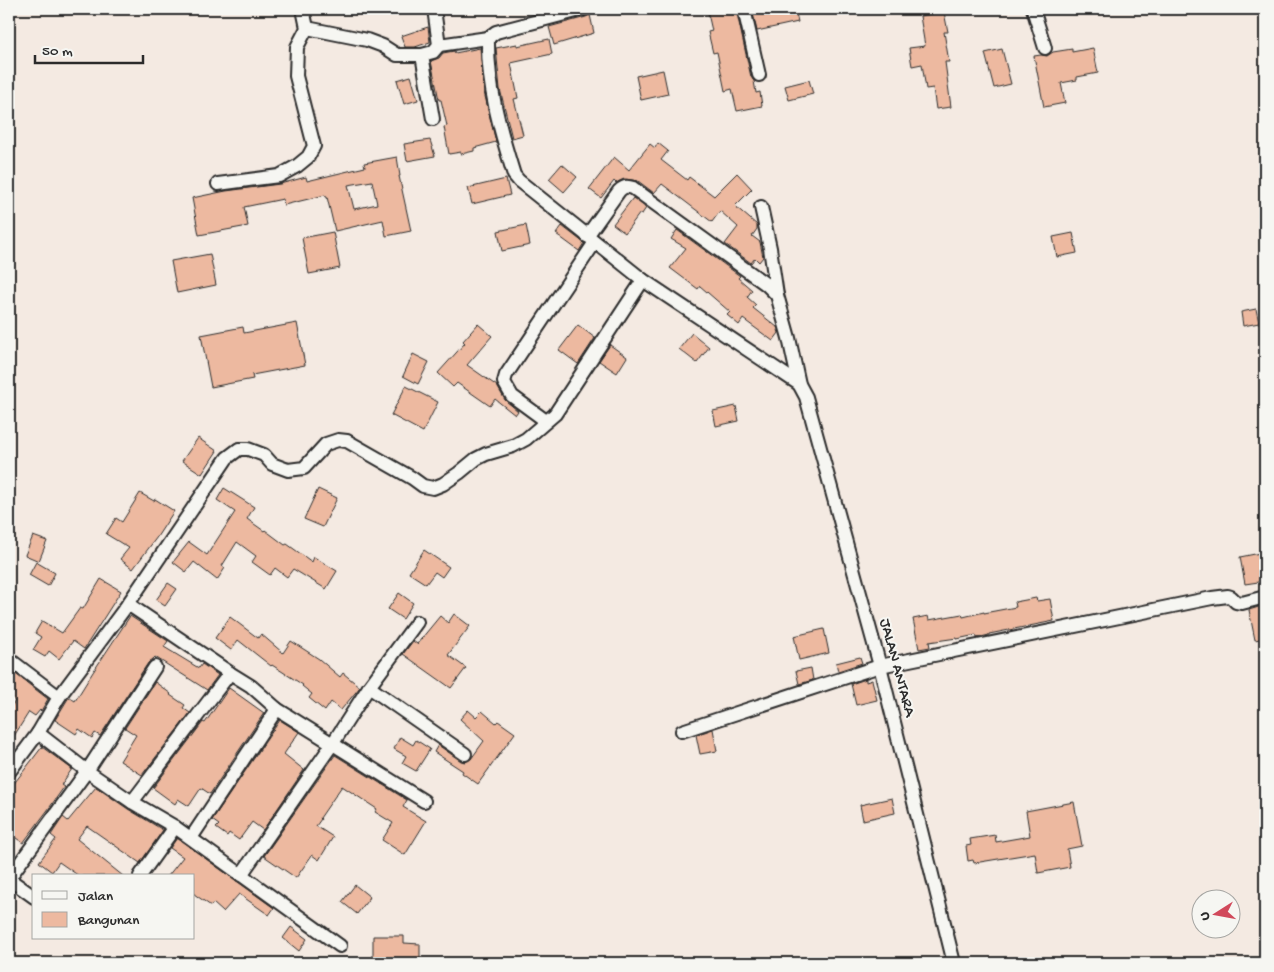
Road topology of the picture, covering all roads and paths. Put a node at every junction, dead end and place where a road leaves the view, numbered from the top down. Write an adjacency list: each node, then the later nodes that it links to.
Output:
1 (303, 9): 6 (street)
2 (434, 9): 8 (street)
3 (584, 9): 7 (street)
4 (744, 9): 11 (street)
5 (1033, 9): 9 (street)
6 (307, 28): 10 (street); 13 (street)
7 (488, 38): 8 (street); 15 (street)
8 (440, 44): 10 (street)
9 (1045, 48)
10 (422, 55): 12 (street)
11 (759, 75)
12 (433, 119)
13 (218, 184)
14 (760, 207): 17 (street, JALAN ANTARA)
15 (591, 239): 16 (street); 17 (street); 19 (street)
16 (643, 280): 18 (street); 19 (street)
17 (777, 295): 18 (street, JALAN ANTARA)
18 (799, 384): 24 (street, JALAN ANTARA)
19 (546, 421): 21 (street)
20 (1265, 597): 24 (street)
21 (128, 604): 26 (street); 28 (street)
22 (417, 622): 27 (street)
23 (9, 659): 28 (street)
24 (880, 666): 30 (street); 45 (street, JALAN ANTARA)
25 (155, 667): 34 (street)
26 (230, 673): 29 (street); 37 (street)
27 (369, 687): 32 (street); 33 (street)
28 (59, 697): 31 (street)
29 (277, 709): 32 (street); 39 (street)
30 (682, 731)
31 (38, 733): 34 (street); 35 (street)
32 (333, 743): 36 (street); 41 (street)
33 (464, 754)
34 (87, 771): 37 (street); 42 (street)
35 (9, 772)
36 (424, 801)
37 (132, 802): 38 (street)
38 (175, 827): 39 (street); 40 (street)
39 (191, 838): 41 (street)
40 (141, 874)
41 (241, 874): 44 (street)
42 (9, 879): 43 (street)
43 (32, 896)
44 (340, 946)
45 (954, 963)

